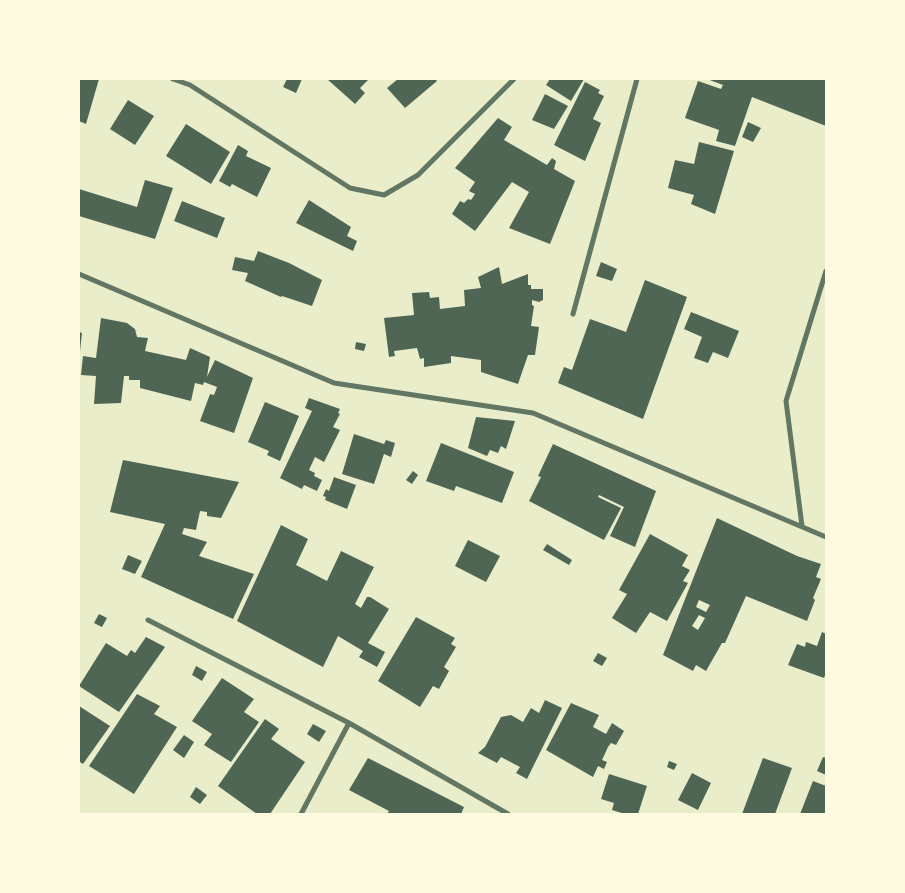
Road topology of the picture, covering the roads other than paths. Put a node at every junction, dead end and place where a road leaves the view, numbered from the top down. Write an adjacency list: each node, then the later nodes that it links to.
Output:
1 (173, 79): 2 (street)
2 (514, 79)
3 (637, 79): 6 (street)
4 (826, 271): 7 (street)
5 (79, 274): 7 (street)
6 (573, 314)
7 (802, 526): 8 (street)
8 (826, 537)
9 (148, 620): 10 (street)
10 (349, 723): 11 (street); 12 (street)
11 (301, 814)
12 (508, 814)

